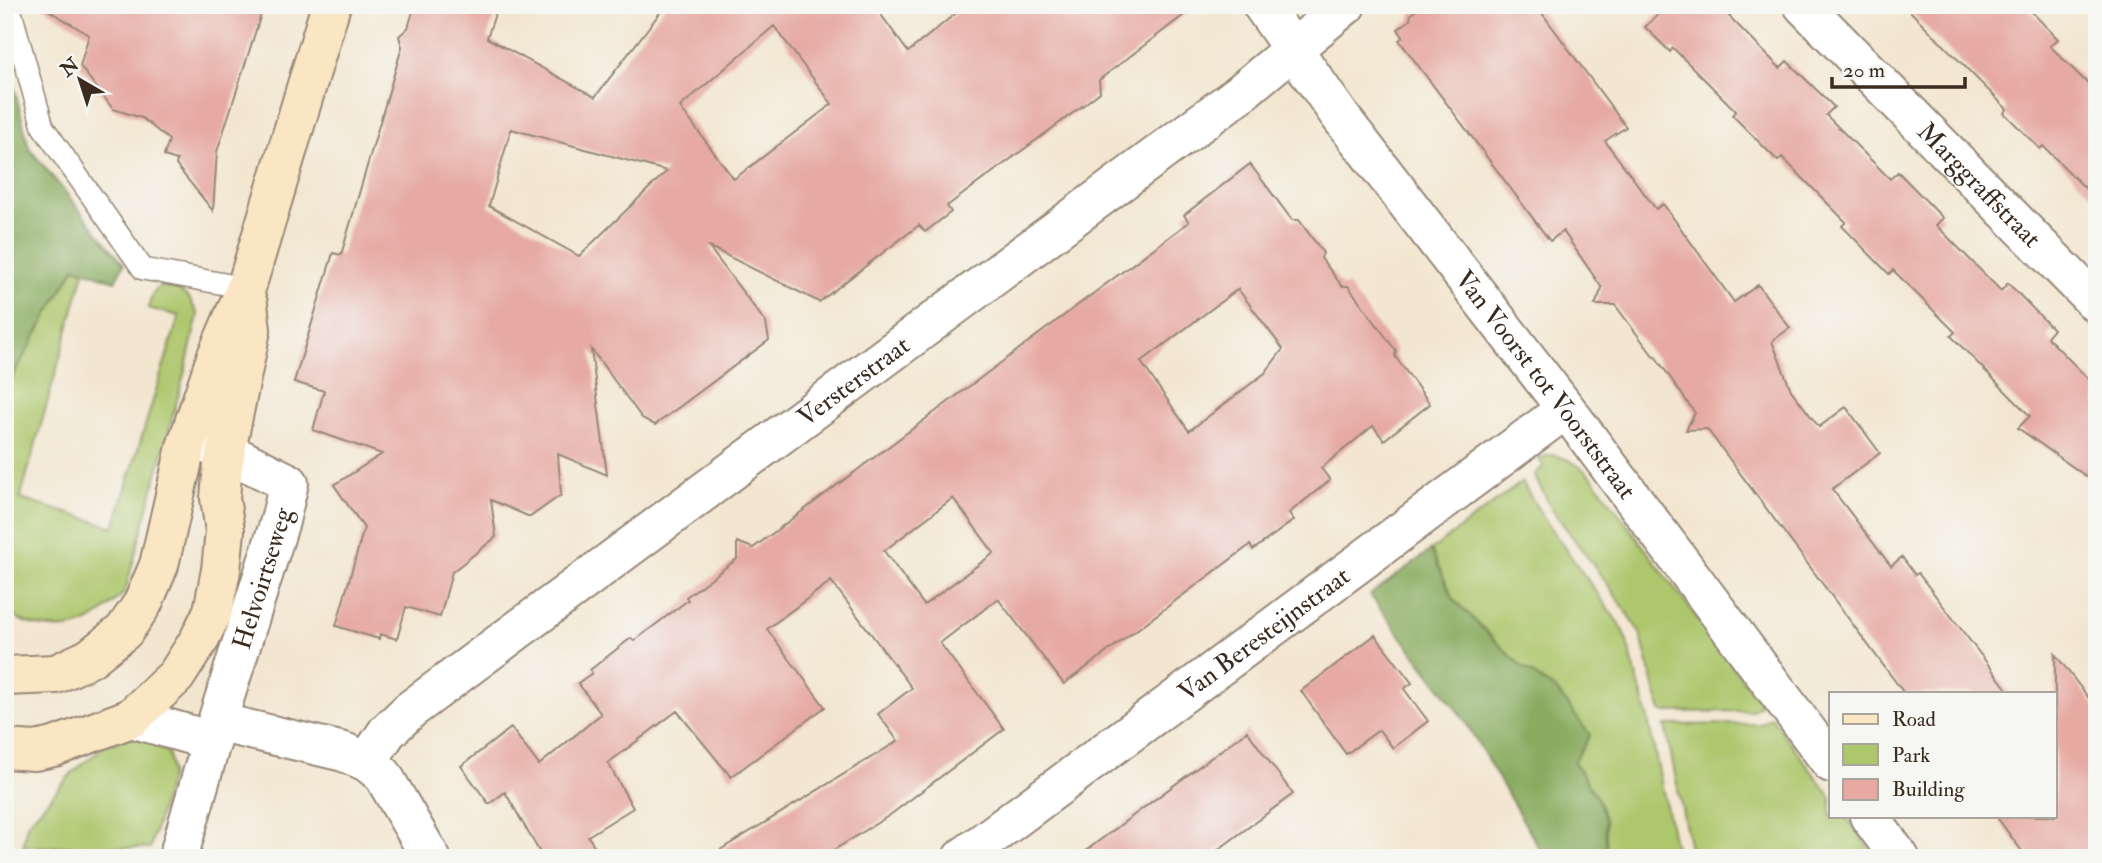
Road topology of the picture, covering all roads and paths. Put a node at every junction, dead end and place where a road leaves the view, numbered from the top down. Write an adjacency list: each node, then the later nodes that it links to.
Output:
1 (9, 5): 7 (lane)
2 (331, 5): 7 (main road, Helvoirtseweg)
3 (1262, 5): 6 (street, Van Voorst tot Voorststraat)
4 (1346, 5): 6 (street, Versterstraat)
5 (1803, 5): 8 (street, Marggraffstraat)
6 (1293, 49): 9 (street, Van Voorst tot Voorststraat); 17 (street, Versterstraat)
7 (246, 288): 10 (main road, Helvoirtseweg); 11 (main road, Helvoirtseweg)
8 (2097, 304)
9 (1566, 409): 16 (street, Van Voorst tot Voorststraat); 21 (street, Van Beresteijnstraat)
10 (188, 438): 11 (street, Helvoirtseweg); 12 (main road, Helvoirtseweg)
11 (225, 451): 13 (main road, Helvoirtseweg); 14 (street, Helvoirtseweg)
12 (5, 676)
13 (131, 718): 14 (street); 15 (main road, Helvoirtseweg)
14 (215, 732): 17 (street); 19 (street, Helvoirtseweg)
15 (5, 749)
16 (1829, 760)
17 (368, 762): 20 (street)
18 (1870, 818): 22 (street)
19 (178, 858)
20 (431, 858)
21 (962, 858)
22 (1900, 858)

